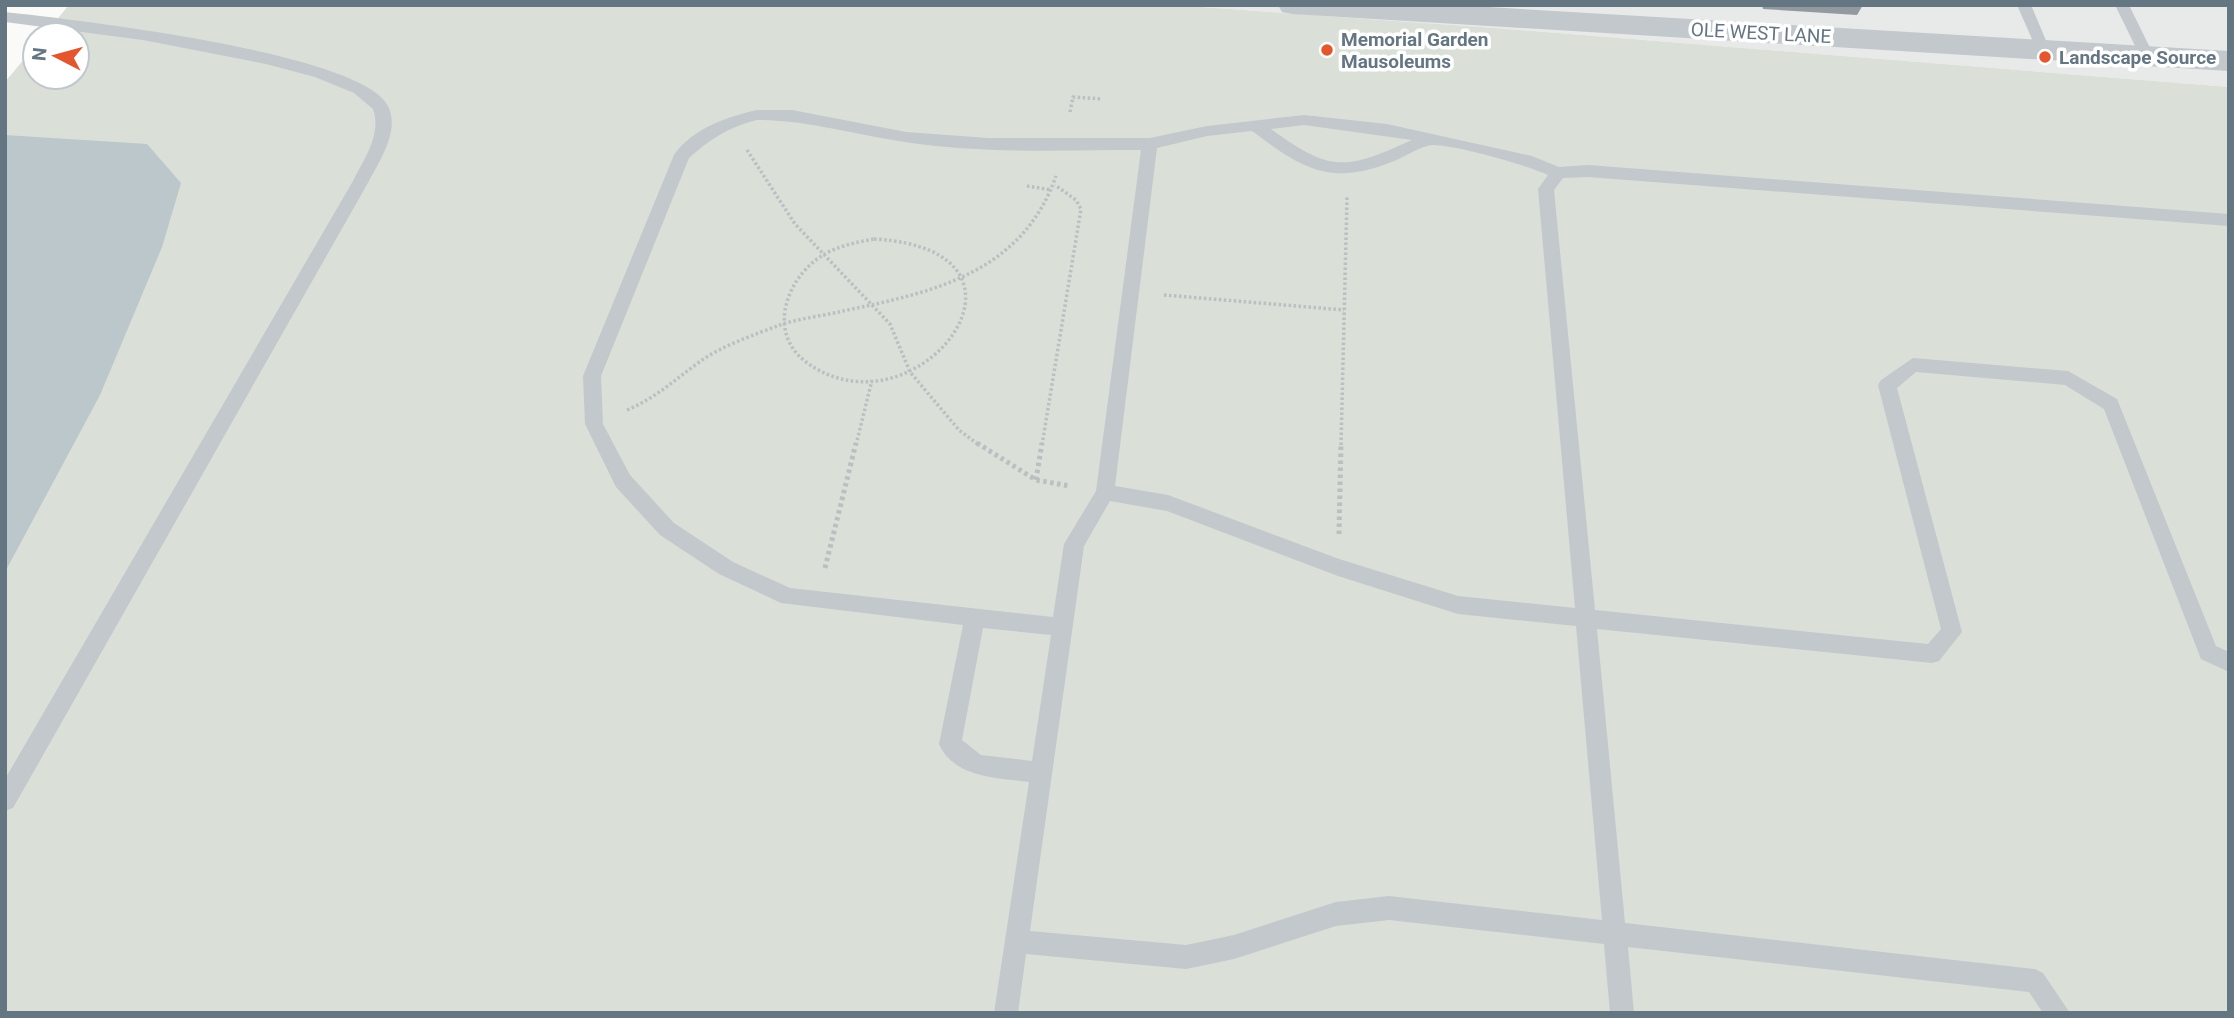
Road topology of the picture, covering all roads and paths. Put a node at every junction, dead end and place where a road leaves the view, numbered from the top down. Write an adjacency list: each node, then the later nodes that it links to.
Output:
1 (1292, 5): 5 (street, OLE WEST LANE)
2 (2024, 5): 5 (lane)
3 (2122, 5): 6 (lane)
4 (5, 16): 37 (lane)
5 (2043, 50): 6 (street, OLE WEST LANE)
6 (2147, 56): 7 (street, OLE WEST LANE)
7 (2229, 61)
8 (1102, 99): 12 (path)
9 (729, 122): 12 (lane); 19 (path); 27 (lane)
10 (1254, 125): 11 (lane); 13 (lane); 14 (lane)
11 (1429, 139): 14 (lane); 15 (lane)
12 (1063, 144): 13 (lane); 17 (path)
13 (1150, 144): 21 (lane)
14 (1347, 171): 23 (path)
15 (1558, 173): 18 (lane); 32 (lane)
16 (1027, 186): 17 (path)
17 (1053, 187): 20 (path); 28 (path)
18 (2229, 220)
19 (823, 256): 20 (path); 22 (path); 24 (path)
20 (962, 279): 22 (path); 25 (path)
21 (1131, 292): 23 (path); 29 (lane)
22 (872, 303): 24 (path); 25 (path)
23 (1344, 310): 30 (path)
24 (783, 324): 26 (path); 27 (path)
25 (910, 372): 26 (path); 28 (path)
26 (872, 380): 31 (path)
27 (594, 424): 31 (lane)
28 (1036, 480): 29 (path)
29 (1105, 492): 30 (lane); 34 (lane)
30 (1338, 567): 32 (lane)
31 (816, 602): 33 (lane)
32 (1587, 618): 35 (lane); 38 (lane)
33 (974, 619): 34 (lane); 36 (lane)
34 (1061, 627): 36 (lane)
35 (2229, 663)
36 (1040, 773): 39 (lane)
37 (5, 800)
38 (1614, 931): 39 (lane); 41 (lane); 42 (lane)
39 (1016, 941): 40 (lane)
40 (1006, 1013)
41 (1622, 1013)
42 (2058, 1013)

